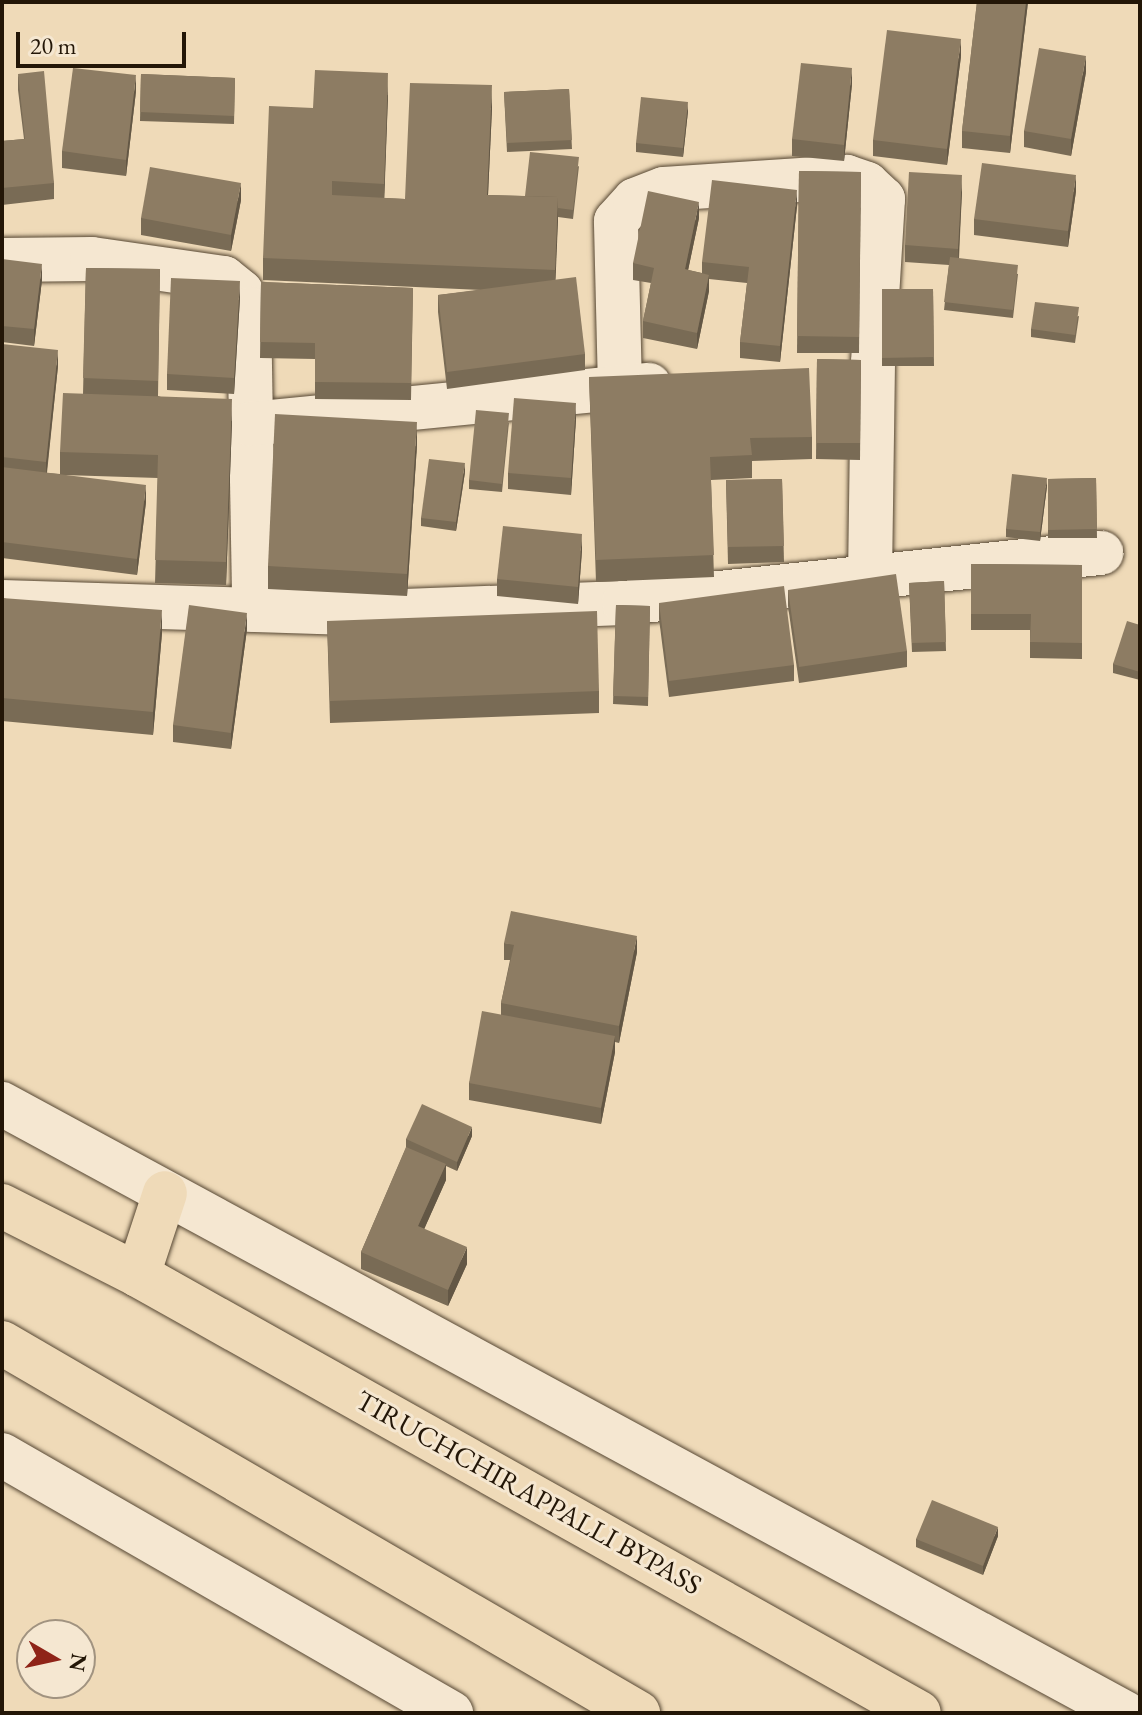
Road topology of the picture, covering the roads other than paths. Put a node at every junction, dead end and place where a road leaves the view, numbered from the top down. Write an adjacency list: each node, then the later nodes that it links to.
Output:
1 (2, 260): 6 (street)
2 (873, 363): 3 (street); 5 (street); 8 (street)
3 (826, 368)
4 (684, 382): 5 (street)
5 (620, 388): 6 (street)
6 (250, 424): 10 (street)
7 (1101, 553): 8 (street)
8 (870, 578): 10 (street)
9 (2, 602): 10 (street)
10 (254, 610)
11 (2, 1104): 12 (street)
12 (165, 1193): 14 (highway); 20 (street)
13 (2, 1206): 14 (highway, TIRUCHCHIRAPPALLI BYPASS)
14 (138, 1275): 19 (highway, TIRUCHCHIRAPPALLI BYPASS)
15 (2, 1343): 18 (highway)
16 (2, 1455): 17 (street)
17 (451, 1713)
18 (638, 1713)
19 (919, 1713)
20 (1125, 1713)

